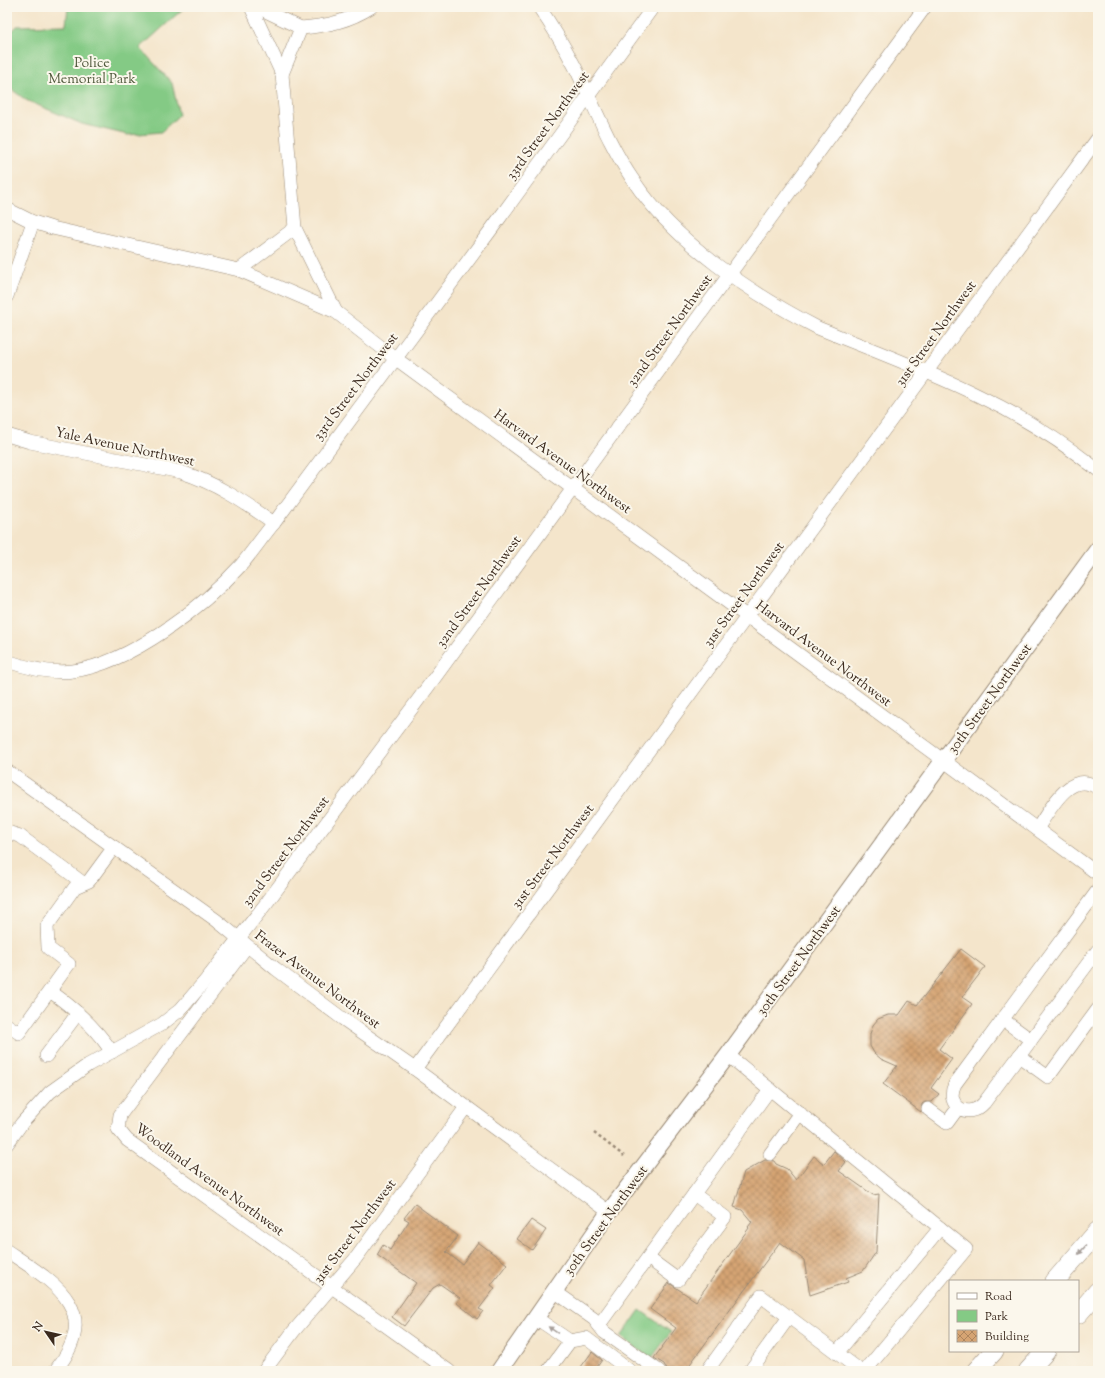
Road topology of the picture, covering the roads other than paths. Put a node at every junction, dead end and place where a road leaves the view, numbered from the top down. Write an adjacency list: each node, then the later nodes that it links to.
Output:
1 (251, 7): 8 (street)
2 (257, 7): 7 (street)
3 (371, 7): 7 (street)
4 (539, 7): 9 (street)
5 (653, 7): 9 (street, 33rd Street Northwest)
6 (925, 7): 15 (street, 32nd Street Northwest)
7 (301, 28): 8 (street)
8 (282, 74): 13 (street)
9 (588, 95): 15 (street); 18 (street, 33rd Street Northwest)
10 (1098, 138): 19 (street, 31st Street Northwest)
11 (7, 209): 12 (street)
12 (33, 222): 14 (street); 16 (street)
13 (295, 228): 14 (street); 17 (street)
14 (240, 270): 17 (street)
15 (730, 274): 19 (street); 22 (street, 32nd Street Northwest)
16 (7, 296)
17 (336, 312): 18 (street, Harvard Avenue Northwest)
18 (395, 358): 22 (street, Harvard Avenue Northwest); 23 (street, 33rd Street Northwest)
19 (926, 373): 21 (street); 25 (street, 31st Street Northwest)
20 (7, 435): 23 (street, Yale Avenue Northwest)
21 (1098, 470)
22 (573, 488): 25 (street, Harvard Avenue Northwest); 36 (street, 32nd Street Northwest)
23 (274, 523): 26 (street, 33rd Street Northwest)
24 (1098, 549): 27 (main road, 30th Street Northwest)
25 (748, 616): 27 (street, Harvard Avenue Northwest); 48 (street, 31st Street Northwest)
26 (7, 661)
27 (943, 761): 30 (street, Harvard Avenue Northwest); 45 (main road, 30th Street Northwest)
28 (7, 771): 32 (street, Frazer Avenue Northwest)
29 (1098, 788): 30 (street)
30 (1037, 829): 33 (street, Harvard Avenue Northwest)
31 (7, 832): 34 (street)
32 (114, 847): 34 (street); 36 (street, Frazer Avenue Northwest)
33 (1098, 874)
34 (83, 883): 38 (street)
35 (1098, 890): 41 (street)
36 (243, 942): 44 (street, 32nd Street Northwest); 48 (street, Frazer Avenue Northwest); 63 (street, Woodland Avenue Northwest)
37 (1098, 950): 43 (street)
38 (50, 990): 40 (street); 42 (street)
39 (1098, 1010): 47 (street)
40 (78, 1013): 44 (street); 46 (street)
41 (1002, 1019): 43 (street); 51 (street)
42 (7, 1024)
43 (1031, 1040): 47 (street)
44 (112, 1052): 54 (street, 32nd Street Northwest)
45 (728, 1055): 49 (street); 57 (main road, 30th Street Northwest)
46 (46, 1056)
47 (1019, 1056): 51 (street)
48 (415, 1069): 50 (street, Frazer Avenue Northwest)
49 (770, 1089): 53 (street); 56 (street)
50 (466, 1107): 57 (street, Frazer Avenue Northwest); 63 (street, 31st Street Northwest)
51 (958, 1108): 52 (street)
52 (928, 1109)
53 (800, 1113): 55 (street); 58 (street)
54 (7, 1144)
55 (770, 1154)
56 (694, 1194): 61 (street); 61 (street)
57 (610, 1212): 64 (main road, 30th Street Northwest)
58 (940, 1228): 73 (street); 84 (street)
59 (1098, 1231): 62 (highway, one-way to 62)
60 (7, 1251): 74 (street)
61 (648, 1258): 69 (street)
62 (1056, 1280)
63 (333, 1286): 75 (street, 31st Street Northwest); 76 (street, Woodland Avenue Northwest)
64 (554, 1291): 68 (main road, 30th Street Northwest); 69 (street)
65 (1098, 1291): 66 (highway)
66 (1079, 1313)
67 (789, 1317): 73 (street); 81 (street); 82 (street)
68 (536, 1318): 70 (street, one-way to 68); 77 (main road, 30th Street Northwest)
69 (599, 1325): 80 (street)
70 (570, 1341): 78 (street); 79 (street)
71 (993, 1352): 85 (highway)
72 (1045, 1352): 86 (highway)
73 (837, 1353): 83 (street)
74 (55, 1371)
75 (264, 1371)
76 (449, 1371)
77 (499, 1371)
78 (548, 1371)
79 (630, 1371)
80 (659, 1371)
81 (707, 1371)
82 (750, 1371)
83 (861, 1371)
84 (865, 1371)
85 (976, 1371)
86 (1028, 1371)

